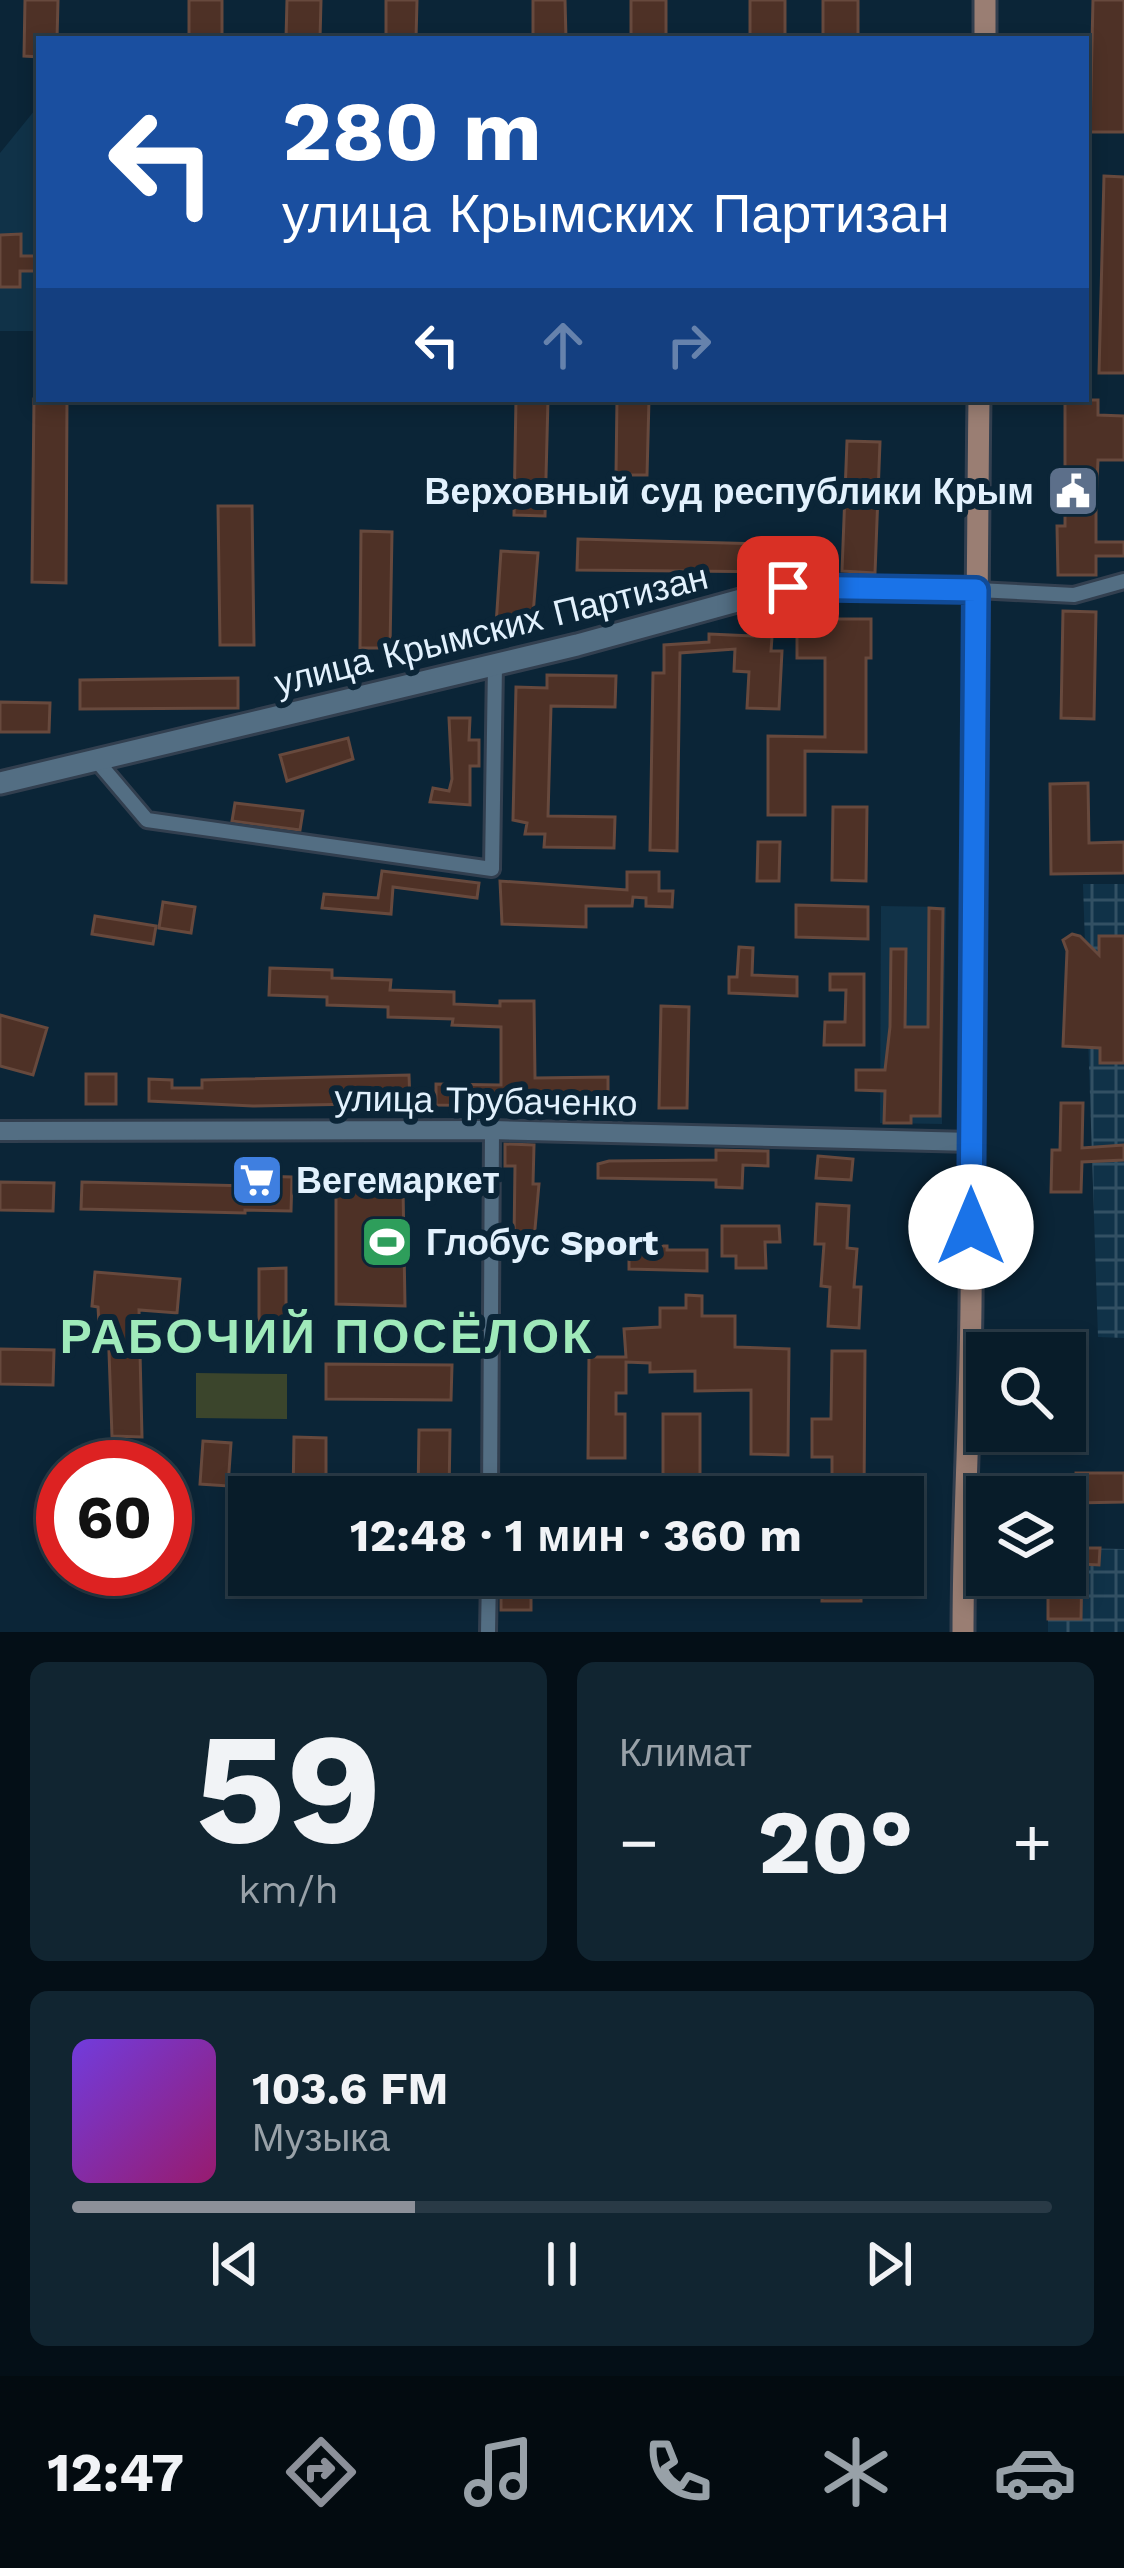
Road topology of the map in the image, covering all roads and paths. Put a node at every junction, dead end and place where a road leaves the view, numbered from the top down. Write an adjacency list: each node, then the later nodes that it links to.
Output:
1 (985, 0): 2 (main road)
2 (985, 36)
3 (980, 402): 5 (main road)
4 (1124, 581): 5 (street)
5 (976, 590): 6 (main road, улица Крымских Партизан); 11 (main road)
6 (495, 664): 7 (main road, улица Крымских Партизан); 7 (street)
7 (97, 761): 8 (main road, улица Крымских Партизан)
8 (0, 783)
9 (492, 1130): 10 (street, улица Трубаченко); 11 (street, улица Трубаченко); 12 (street)
10 (0, 1131)
11 (972, 1142): 15 (main road)
12 (490, 1476)
13 (489, 1596): 14 (street)
14 (488, 1632)
15 (963, 1632)

